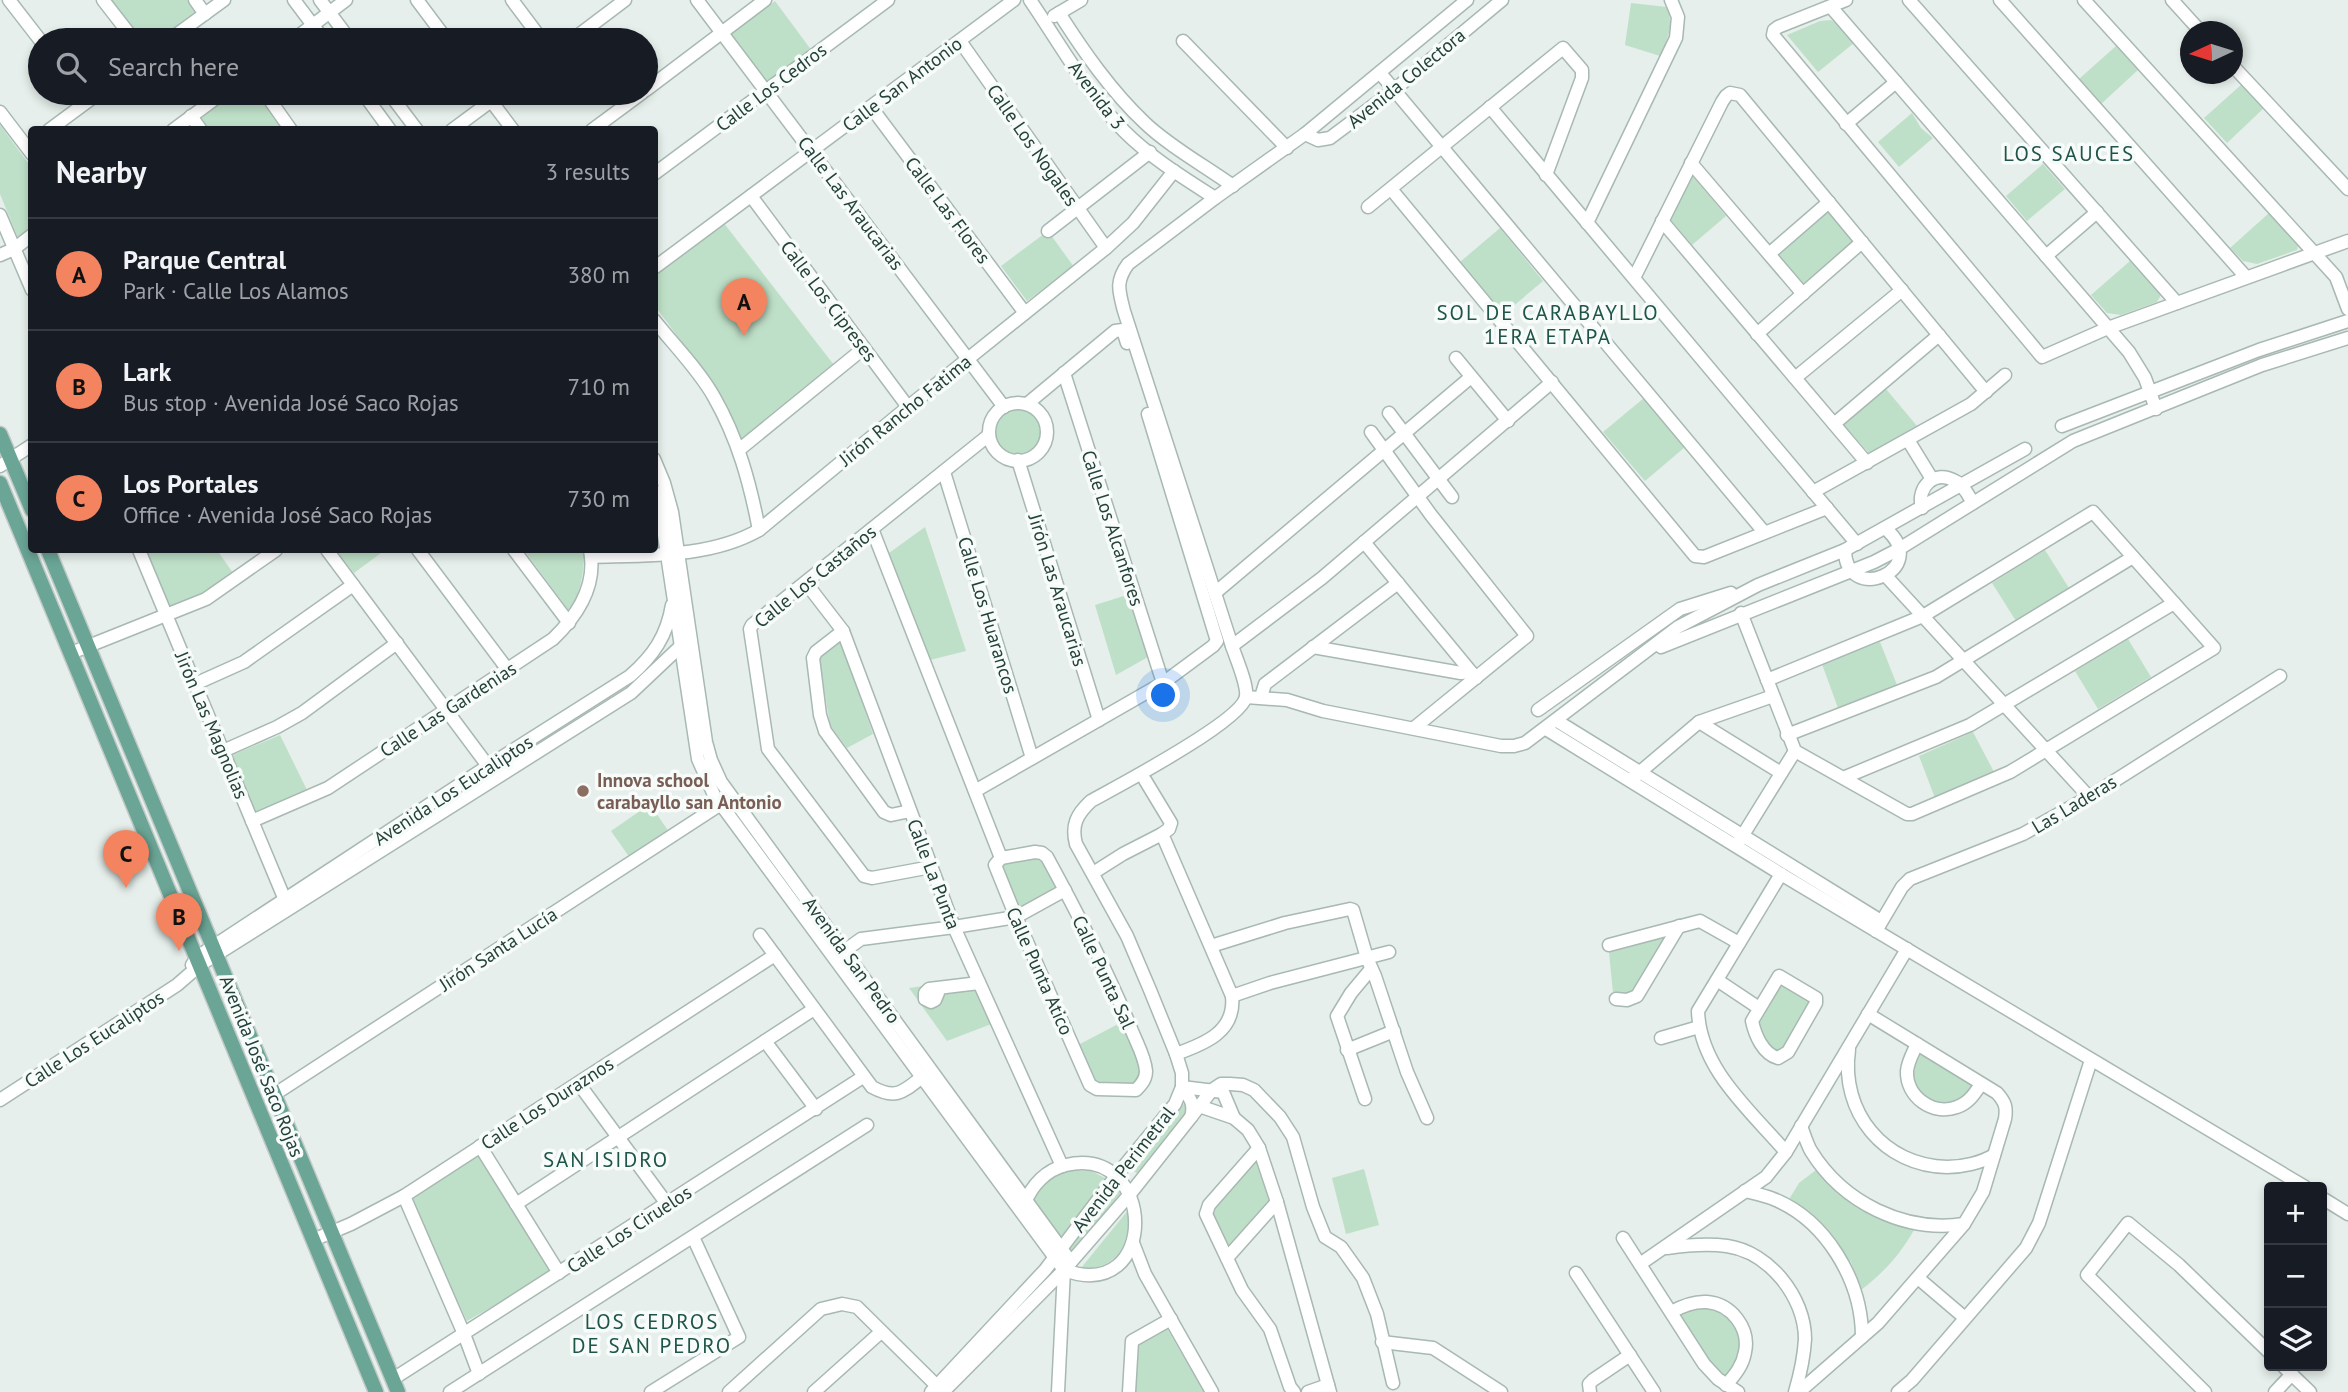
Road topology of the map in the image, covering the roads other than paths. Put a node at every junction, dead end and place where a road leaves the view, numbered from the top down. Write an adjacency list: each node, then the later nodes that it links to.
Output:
1 (9, 0): 27 (street); 34 (street)
2 (103, 0): 35 (street)
3 (195, 0): 30 (street)
4 (224, 0): 30 (street)
5 (294, 0): 33 (street)
6 (320, 0): 28 (street)
7 (346, 0): 28 (street)
8 (417, 0): 40 (street)
9 (512, 0): 41 (street)
10 (625, 0): 25 (street)
11 (697, 0): 43 (street, Calle Las Araucarias)
12 (765, 0): 43 (street)
13 (888, 0): 51 (street, Calle Los Cedros)
14 (1014, 0): 44 (street, Calle San Antonio)
15 (1030, 0): 32 (street, Avenida 3)
16 (1080, 0): 29 (street)
17 (1467, 0): 46 (street, Avenida Colectora)
18 (1502, 0): 50 (street, Avenida Colectora)
19 (1671, 0): 95 (street)
20 (1846, 0): 26 (street)
21 (1909, 0): 92 (street)
22 (2000, 0): 107 (street)
23 (2084, 0): 102 (street)
24 (2172, 0): 31 (street)
25 (608, 5): 42 (street)
26 (1831, 6): 49 (street); 64 (street)
27 (0, 8)
28 (330, 13): 33 (street); 39 (street)
29 (1059, 13): 32 (street); 84 (street)
30 (205, 14): 36 (street)
31 (2191, 21)
32 (1044, 22): 79 (street, Avenida 3)
33 (313, 25): 37 (street); 38 (street)
34 (31, 28)
35 (125, 28)
36 (186, 28)
37 (309, 28)
38 (315, 28)
39 (341, 28)
40 (438, 28)
41 (533, 28)
42 (584, 28)
43 (722, 33): 48 (street); 51 (street, Calle Las Araucarias)
44 (960, 41): 60 (street, Calle San Antonio); 91 (street, Calle Los Nogales)
45 (1183, 41): 77 (street)
46 (1380, 73): 50 (street); 74 (street, Avenida Colectora)
47 (2243, 77): 86 (street)
48 (658, 81)
49 (1896, 82): 64 (street); 105 (street)
50 (1394, 90): 74 (street, Avenida Colectora); 76 (street)
51 (766, 91): 78 (street, Calle Las Araucarias); 81 (street, Calle Los Cedros)
52 (76, 105): 65 (street)
53 (206, 105): 63 (street)
54 (273, 105): 68 (street)
55 (372, 105): 69 (street)
56 (399, 105): 70 (street)
57 (482, 105): 71 (street)
58 (499, 105): 72 (street)
59 (626, 105): 73 (street)
60 (871, 107): 78 (street, Calle San Antonio); 114 (street, Calle Las Flores)
61 (1490, 107): 76 (street); 83 (street); 83 (street)
62 (0, 112): 75 (street)
63 (191, 116): 66 (street); 67 (street)
64 (1846, 124): 117 (street)
65 (53, 126)
66 (178, 126)
67 (198, 126)
68 (288, 126)
69 (387, 126)
70 (414, 126)
71 (458, 126)
72 (511, 126)
73 (598, 126)
74 (1305, 134): 77 (street, Avenida Colectora)
75 (28, 146)
76 (1442, 147): 85 (street); 170 (street)
77 (1287, 148): 84 (street, Avenida Colectora)
78 (811, 151): 87 (street, Calle San Antonio); 122 (street, Calle Las Araucarias)
79 (1150, 152): 82 (street, Avenida 3); 91 (street)
80 (1691, 163): 89 (street); 94 (street); 103 (street)
81 (658, 171)
82 (1174, 172): 88 (street, Avenida 3); 101 (street, Jirón Rancho Fatima)
83 (1546, 175): 95 (street)
84 (1233, 186): 88 (street, Avenida Colectora)
85 (1391, 189): 90 (street); 128 (street)
86 (2348, 189)
87 (751, 195): 106 (street, Calle San Antonio); 121 (street, Calle Los Cipreses)
88 (1215, 198): 190 (street, Avenida Colectora)
89 (1829, 202): 99 (street); 103 (street)
90 (1368, 207)
91 (1077, 208): 96 (street); 101 (street, Calle Los Nogales)
92 (2097, 212): 105 (street); 112 (street)
93 (0, 215): 100 (street)
94 (1662, 221): 108 (street); 118 (street)
95 (1587, 223): 108 (street)
96 (1048, 231)
97 (28, 238): 100 (street)
98 (2348, 241): 102 (street)
99 (1862, 242): 110 (street); 111 (street)
100 (14, 248): 104 (street); 109 (street)
101 (1106, 248): 114 (street, Jirón Rancho Fatima)
102 (2315, 253): 107 (street); 113 (street)
103 (1769, 254): 111 (street)
104 (0, 255)
105 (2046, 256): 117 (street)
106 (658, 265)
107 (2246, 277): 112 (street)
108 (1634, 278): 158 (street)
109 (28, 281)
110 (1902, 290): 119 (street); 127 (street)
111 (1803, 294): 118 (street)
112 (2178, 303): 117 (street)
113 (2348, 309)
114 (1025, 313): 122 (street, Jirón Rancho Fatima)
115 (2348, 321): 130 (street)
116 (658, 325): 145 (street)
117 (2108, 328): 130 (street)
118 (1758, 334): 127 (street)
119 (1939, 335): 129 (street); 137 (street)
120 (2348, 338): 134 (street)
121 (864, 348): 132 (street, Calle Los Cipreses); 145 (street)
122 (968, 358): 132 (street, Jirón Rancho Fatima); 133 (street, Calle Las Araucarias)
123 (1457, 358): 126 (street)
124 (1064, 373): 131 (street); 211 (street, Calle Los Alcanfores); 211 (street)
125 (2005, 375): 129 (street)
126 (1471, 377): 136 (street); 142 (street)
127 (1795, 378): 137 (street)
128 (1552, 382): 136 (street); 170 (street)
129 (1986, 391): 143 (street)
130 (2150, 393): 134 (street); 138 (street)
131 (1027, 404): 133 (street); 148 (street)
132 (908, 407): 169 (street, Jirón Rancho Fatima)
133 (1004, 407): 141 (street)
134 (2155, 409): 149 (street)
135 (1388, 413): 142 (street)
136 (1508, 421): 154 (street)
137 (1834, 424): 151 (street)
138 (2062, 426)
139 (1371, 432): 147 (street)
140 (0, 434): 150 (main road)
141 (989, 435): 148 (street); 153 (street, Calle Los Castaños)
142 (1405, 435): 147 (street); 154 (street)
143 (1908, 440): 151 (street); 155 (street)
144 (28, 448): 150 (street)
145 (740, 449): 169 (street)
146 (2025, 449): 156 (street)
147 (1385, 452): 159 (street); 190 (street)
148 (1018, 460): 219 (street, Jirón Las Araucarias)
149 (2041, 461): 156 (street); 163 (street)
150 (5, 463): 161 (main road)
151 (1867, 463): 158 (street)
152 (658, 468): 182 (street)
153 (944, 472): 167 (street, Calle Los Castaños); 229 (street, Calle Los Huarancos)
154 (1439, 479): 159 (street); 160 (street)
155 (1932, 479): 156 (street); 165 (street)
156 (1967, 482): 163 (street); 165 (street)
157 (0, 483): 166 (main road, Avenida José Saco Rojas)
158 (1813, 492): 164 (street)
159 (1418, 497): 171 (street); 208 (street)
160 (1452, 497)
161 (28, 503)
162 (658, 503): 182 (street)
163 (1973, 503): 173 (street)
164 (1827, 508): 170 (street); 172 (street)
165 (1922, 508): 168 (street)
166 (5, 509): 204 (main road, Avenida José Saco Rojas)
167 (872, 529): 186 (street, Calle Los Castaños); 236 (street, Calle Punta Atico)
168 (1886, 529): 172 (street); 173 (street)
169 (759, 530): 182 (street, Jirón Rancho Fatima)
170 (1764, 532)
171 (1364, 542): 187 (street); 201 (street)
172 (1857, 544): 174 (street)
173 (1899, 549): 184 (street); 185 (street)
174 (1845, 550): 184 (street); 189 (street)
175 (49, 553): 202 (main road, Avenida José Saco Rojas)
176 (140, 553): 194 (street, Jirón Las Magnolias)
177 (272, 553): 194 (street)
178 (329, 553): 188 (street)
179 (420, 553): 207 (street)
180 (516, 553): 196 (street)
181 (591, 553): 182 (street, Jirón Rancho Fatima); 196 (street, Calle Las Gardenias)
182 (673, 553): 191 (street, Avenida San Pedro); 198 (street, Avenida San Pedro)
183 (2133, 557): 192 (street); 195 (street); 206 (street)
184 (1852, 570): 185 (street); 193 (street)
185 (1886, 576): 195 (street)
186 (806, 583): 197 (street, Calle La Punta); 244 (street, Calle Los Castaños)
187 (1398, 583): 203 (street); 208 (street)
188 (353, 585): 199 (street); 212 (street)
189 (1758, 585): 205 (street); 218 (street)
190 (1215, 593): 201 (street)
191 (674, 595): 200 (street, Avenida San Pedro); 230 (street, Avenida Los Eucaliptos)
192 (2174, 603): 216 (street); 225 (street)
193 (1741, 613): 205 (street); 210 (street)
194 (166, 615): 202 (street); 212 (street, Jirón Las Magnolias)
195 (1923, 616): 206 (street); 210 (street)
196 (569, 623): 207 (street, Calle Las Gardenias)
197 (843, 631): 239 (street, Calle La Punta); 239 (street)
198 (691, 634): 200 (street, Avenida Los Eucaliptos); 228 (street, Avenida San Pedro)
199 (397, 643): 217 (street); 226 (street)
200 (681, 646): 228 (street, Avenida San Pedro); 258 (street, Avenida Los Eucaliptos)
201 (1232, 646): 213 (street)
202 (89, 647): 204 (street); 258 (main road, Avenida José Saco Rojas)
203 (1313, 647): 208 (street); 215 (street)
204 (71, 653): 262 (main road, Avenida José Saco Rojas)
205 (1646, 653): 220 (street)
206 (1965, 661): 216 (street); 224 (street)
207 (508, 670): 217 (street, Calle Las Gardenias)
208 (1473, 675): 222 (street)
209 (2280, 676): 237 (street, Las Laderas)
210 (1767, 680): 214 (street)
211 (1163, 683): 219 (street)
212 (195, 684): 226 (street, Jirón Las Magnolias)
213 (1246, 696): 215 (street); 245 (street)
214 (1773, 696): 221 (street); 224 (street)
215 (1261, 697): 222 (street)
216 (2006, 706): 225 (street); 233 (street)
217 (446, 709): 230 (street); 240 (street, Calle Las Gardenias)
218 (1538, 710)
219 (1099, 720): 229 (street)
220 (1557, 721): 223 (street); 232 (street)
221 (1699, 722): 231 (street); 232 (street)
222 (1414, 729): 223 (street)
223 (1546, 729): 232 (street)
224 (1787, 735): 227 (street)
225 (2046, 750): 233 (street); 237 (street)
226 (223, 751): 240 (street, Jirón Las Magnolias)
227 (1795, 751): 231 (street); 233 (street)
228 (704, 758): 235 (street, Avenida San Pedro)
229 (1032, 758): 236 (street)
230 (488, 766): 248 (street, Avenida Los Eucaliptos)
231 (1782, 773): 242 (street)
232 (1635, 776): 242 (street)
233 (1843, 778)
234 (1145, 780): 241 (street)
235 (715, 784): 238 (street, Avenida San Pedro); 260 (street, Avenida San Pedro)
236 (975, 791): 243 (street, Calle Punta Atico)
237 (2089, 797): 251 (street, Las Laderas)
238 (721, 804): 260 (street, Avenida San Pedro); 288 (street, Jirón Santa Lucía)
239 (910, 811): 244 (street, Calle La Punta)
240 (252, 821): 248 (street, Jirón Las Magnolias)
241 (1161, 835): 245 (street); 256 (street)
242 (1739, 841): 246 (street); 251 (street)
243 (1001, 858): 247 (street, Calle Punta Sal); 249 (street, Calle Punta Atico)
244 (931, 867): 252 (street, Calle La Punta)
245 (1093, 873): 279 (street)
246 (1781, 874): 251 (street); 254 (street)
247 (1065, 890): 249 (street); 285 (street, Calle Punta Sal)
248 (285, 900): 258 (street, Avenida Los Eucaliptos)
249 (1016, 917): 252 (street); 285 (street, Calle Punta Atico)
250 (1679, 926): 254 (street); 255 (street); 268 (street)
251 (1879, 926): 257 (street)
252 (954, 927): 260 (street); 265 (street, Calle La Punta)
253 (760, 935): 261 (street)
254 (1739, 943): 264 (street)
255 (1609, 945)
256 (1211, 946): 263 (street); 267 (street)
257 (1907, 949): 271 (street); 280 (street)
258 (216, 951): 262 (street, Avenida Los Eucaliptos); 288 (main road, Avenida José Saco Rojas)
259 (1389, 952): 263 (street)
260 (840, 954): 282 (street, Avenida San Pedro); 313 (street, Avenida San Pedro)
261 (775, 955): 270 (street); 283 (street, Calle Los Duraznos)
262 (198, 961): 290 (street, Calle Los Eucaliptos); 319 (main road, Avenida José Saco Rojas)
263 (1369, 964): 267 (street); 273 (street); 278 (street)
264 (1717, 980): 269 (street); 272 (street)
265 (979, 983): 266 (street); 303 (street, Calle La Punta)
266 (940, 988)
267 (1232, 996): 279 (street)
268 (1616, 999)
269 (1759, 1008): 269 (street)
270 (814, 1009): 275 (street); 281 (street)
271 (1868, 1014): 276 (street); 277 (street)
272 (1699, 1027): 274 (street); 301 (street)
273 (1394, 1031): 278 (street); 295 (street)
274 (1661, 1038)
275 (765, 1041): 292 (street); 298 (street)
276 (1917, 1044): 284 (street); 284 (street)
277 (1849, 1046): 297 (street); 302 (street)
278 (1347, 1050): 289 (street)
279 (1176, 1054): 286 (street)
280 (2091, 1060): 305 (street); 334 (street)
281 (863, 1077): 282 (street); 292 (street, Calle Los Ciruelos)
282 (922, 1077): 313 (street, Avenida San Pedro)
283 (579, 1084): 298 (street); 299 (street, Calle Los Duraznos)
284 (1981, 1084): 302 (street)
285 (1090, 1085)
286 (1182, 1087): 287 (street); 293 (street, Avenida Perimetral); 304 (street, Avenida Perimetral)
287 (1212, 1090): 291 (street); 294 (street); 339 (street)
288 (275, 1094): 316 (main road, Avenida José Saco Rojas)
289 (1365, 1099)
290 (0, 1100)
291 (1199, 1106): 293 (street); 294 (street)
292 (816, 1109): 312 (street, Calle Los Ciruelos)
293 (1191, 1117): 307 (street, Avenida Perimetral)
294 (1234, 1118): 300 (street)
295 (1427, 1118)
296 (867, 1125): 317 (street)
297 (1801, 1126): 301 (street); 315 (street)
298 (618, 1137): 311 (street); 312 (street)
299 (480, 1146): 308 (street, Calle Los Duraznos); 311 (street)
300 (1259, 1147): 310 (street); 323 (street)
301 (1786, 1152): 306 (street)
302 (1994, 1155): 315 (street)
303 (1062, 1166): 304 (street); 313 (street)
304 (1116, 1176): 307 (street); 322 (street, Avenida Perimetral)
305 (2297, 1182)
306 (1745, 1191): 321 (street); 338 (street)
307 (1130, 1194): 320 (street); 325 (street, Avenida Perimetral)
308 (404, 1196): 316 (street, Calle Los Duraznos); 337 (street)
309 (2327, 1201): 314 (street)
310 (1277, 1202): 323 (street); 348 (street)
311 (516, 1204): 328 (street)
312 (667, 1204): 328 (street, Calle Los Ciruelos)
313 (1024, 1206): 322 (street, Avenida San Pedro)
314 (2348, 1214)
315 (1964, 1224): 330 (street)
316 (332, 1232): 319 (street, Calle Los Duraznos); 347 (main road, Avenida José Saco Rojas)
317 (693, 1237): 344 (street); 353 (street)
318 (1623, 1238): 324 (street)
319 (313, 1240): 351 (main road, Avenida José Saco Rojas)
320 (1133, 1243): 326 (street); 329 (street)
321 (1664, 1248): 324 (street); 365 (street)
322 (1058, 1253): 325 (street, Avenida San Pedro); 349 (street, Avenida Perimetral)
323 (1227, 1258): 359 (street)
324 (1640, 1264): 332 (street)
325 (1067, 1266): 326 (street); 331 (street, Avenida Perimetral); 333 (street)
326 (1115, 1267): 329 (street)
327 (1576, 1272): 341 (street)
328 (559, 1273): 337 (street, Calle Los Ciruelos)
329 (1145, 1274): 335 (street)
330 (1918, 1278): 334 (street); 338 (street)
331 (1035, 1300): 333 (street); 349 (street, Avenida Perimetral)
332 (1671, 1312): 346 (street); 346 (street)
333 (1061, 1313): 356 (street)
334 (1965, 1318): 350 (street)
335 (1171, 1319): 357 (street); 358 (street)
336 (881, 1332): 349 (street); 354 (street); 355 (street)
337 (464, 1334): 344 (street); 347 (street, Calle Los Ciruelos)
338 (1862, 1337): 365 (street)
339 (1382, 1342): 345 (street); 361 (street)
340 (2264, 1347): 366 (street)
341 (1630, 1355): 362 (street); 363 (street)
342 (2287, 1371): 367 (street)
343 (2289, 1371): 368 (street)
344 (479, 1374): 352 (street)
345 (1393, 1383)
346 (1726, 1385): 364 (street)
347 (396, 1386)
348 (1329, 1388): 360 (street)
349 (937, 1390)
350 (1906, 1390)
351 (376, 1392)
352 (450, 1392)
353 (651, 1392)
354 (729, 1392)
355 (814, 1392)
356 (1058, 1392)
357 (1129, 1392)
358 (1212, 1392)
359 (1294, 1392)
360 (1308, 1392)
361 (1501, 1392)
362 (1590, 1392)
363 (1654, 1392)
364 (1738, 1392)
365 (1797, 1392)
366 (2205, 1392)
367 (2275, 1392)
368 (2310, 1392)

